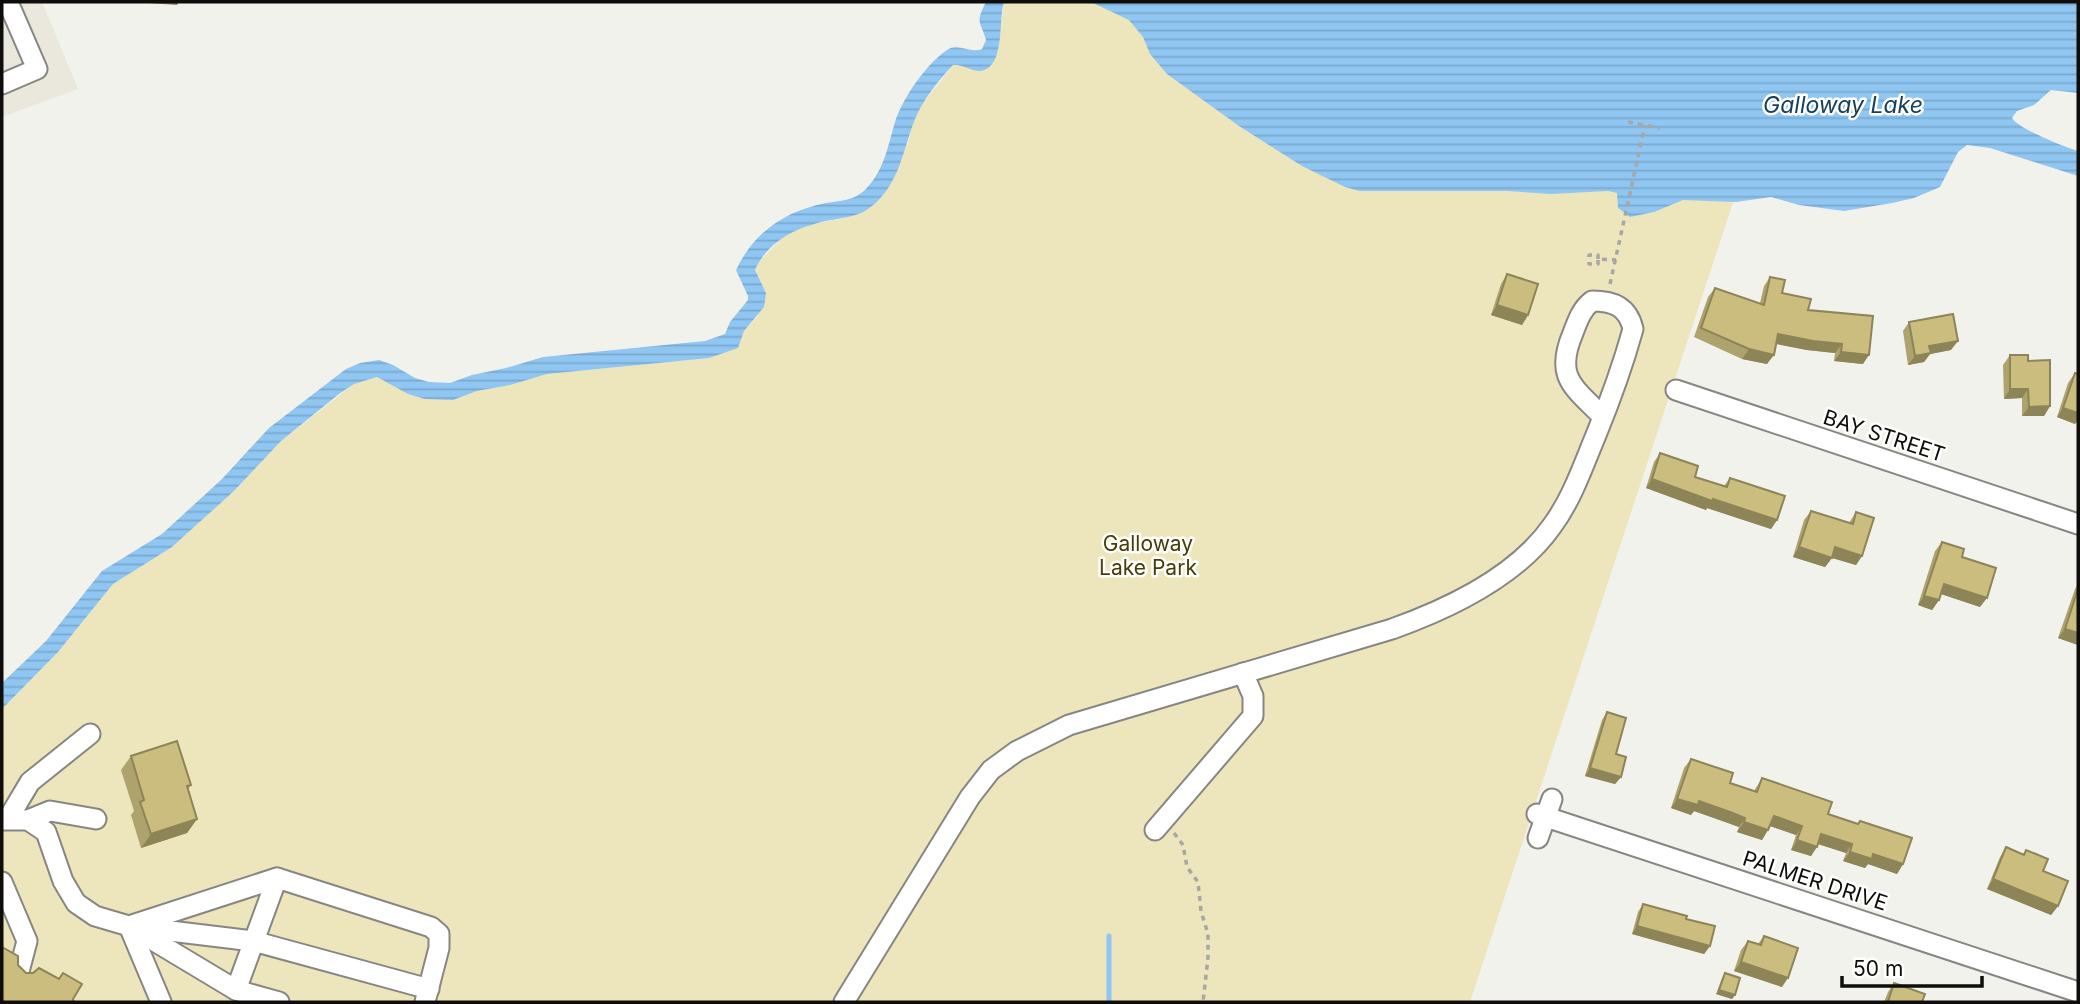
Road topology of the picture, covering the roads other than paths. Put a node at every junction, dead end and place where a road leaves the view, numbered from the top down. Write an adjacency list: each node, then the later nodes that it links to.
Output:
1 (8, 2): 2 (street)
2 (2, 84)
3 (1676, 390): 5 (street, BAY STREET)
4 (1603, 417): 4 (street); 6 (street)
5 (2078, 524)
6 (1243, 673): 10 (street); 22 (street)
7 (90, 734): 9 (street)
8 (96, 819): 9 (street)
9 (13, 820): 14 (street)
10 (1159, 825)
11 (1538, 838): 18 (street, PALMER DRIVE)
12 (277, 878): 14 (street); 15 (street); 19 (street)
13 (2, 882): 16 (street)
14 (129, 926): 15 (street); 17 (street); 20 (street)
15 (253, 941): 17 (street); 19 (street)
16 (17, 979)
17 (236, 990): 21 (street)
18 (2078, 992)
19 (427, 995)
20 (161, 1002)
21 (279, 1002)
22 (844, 1002)

